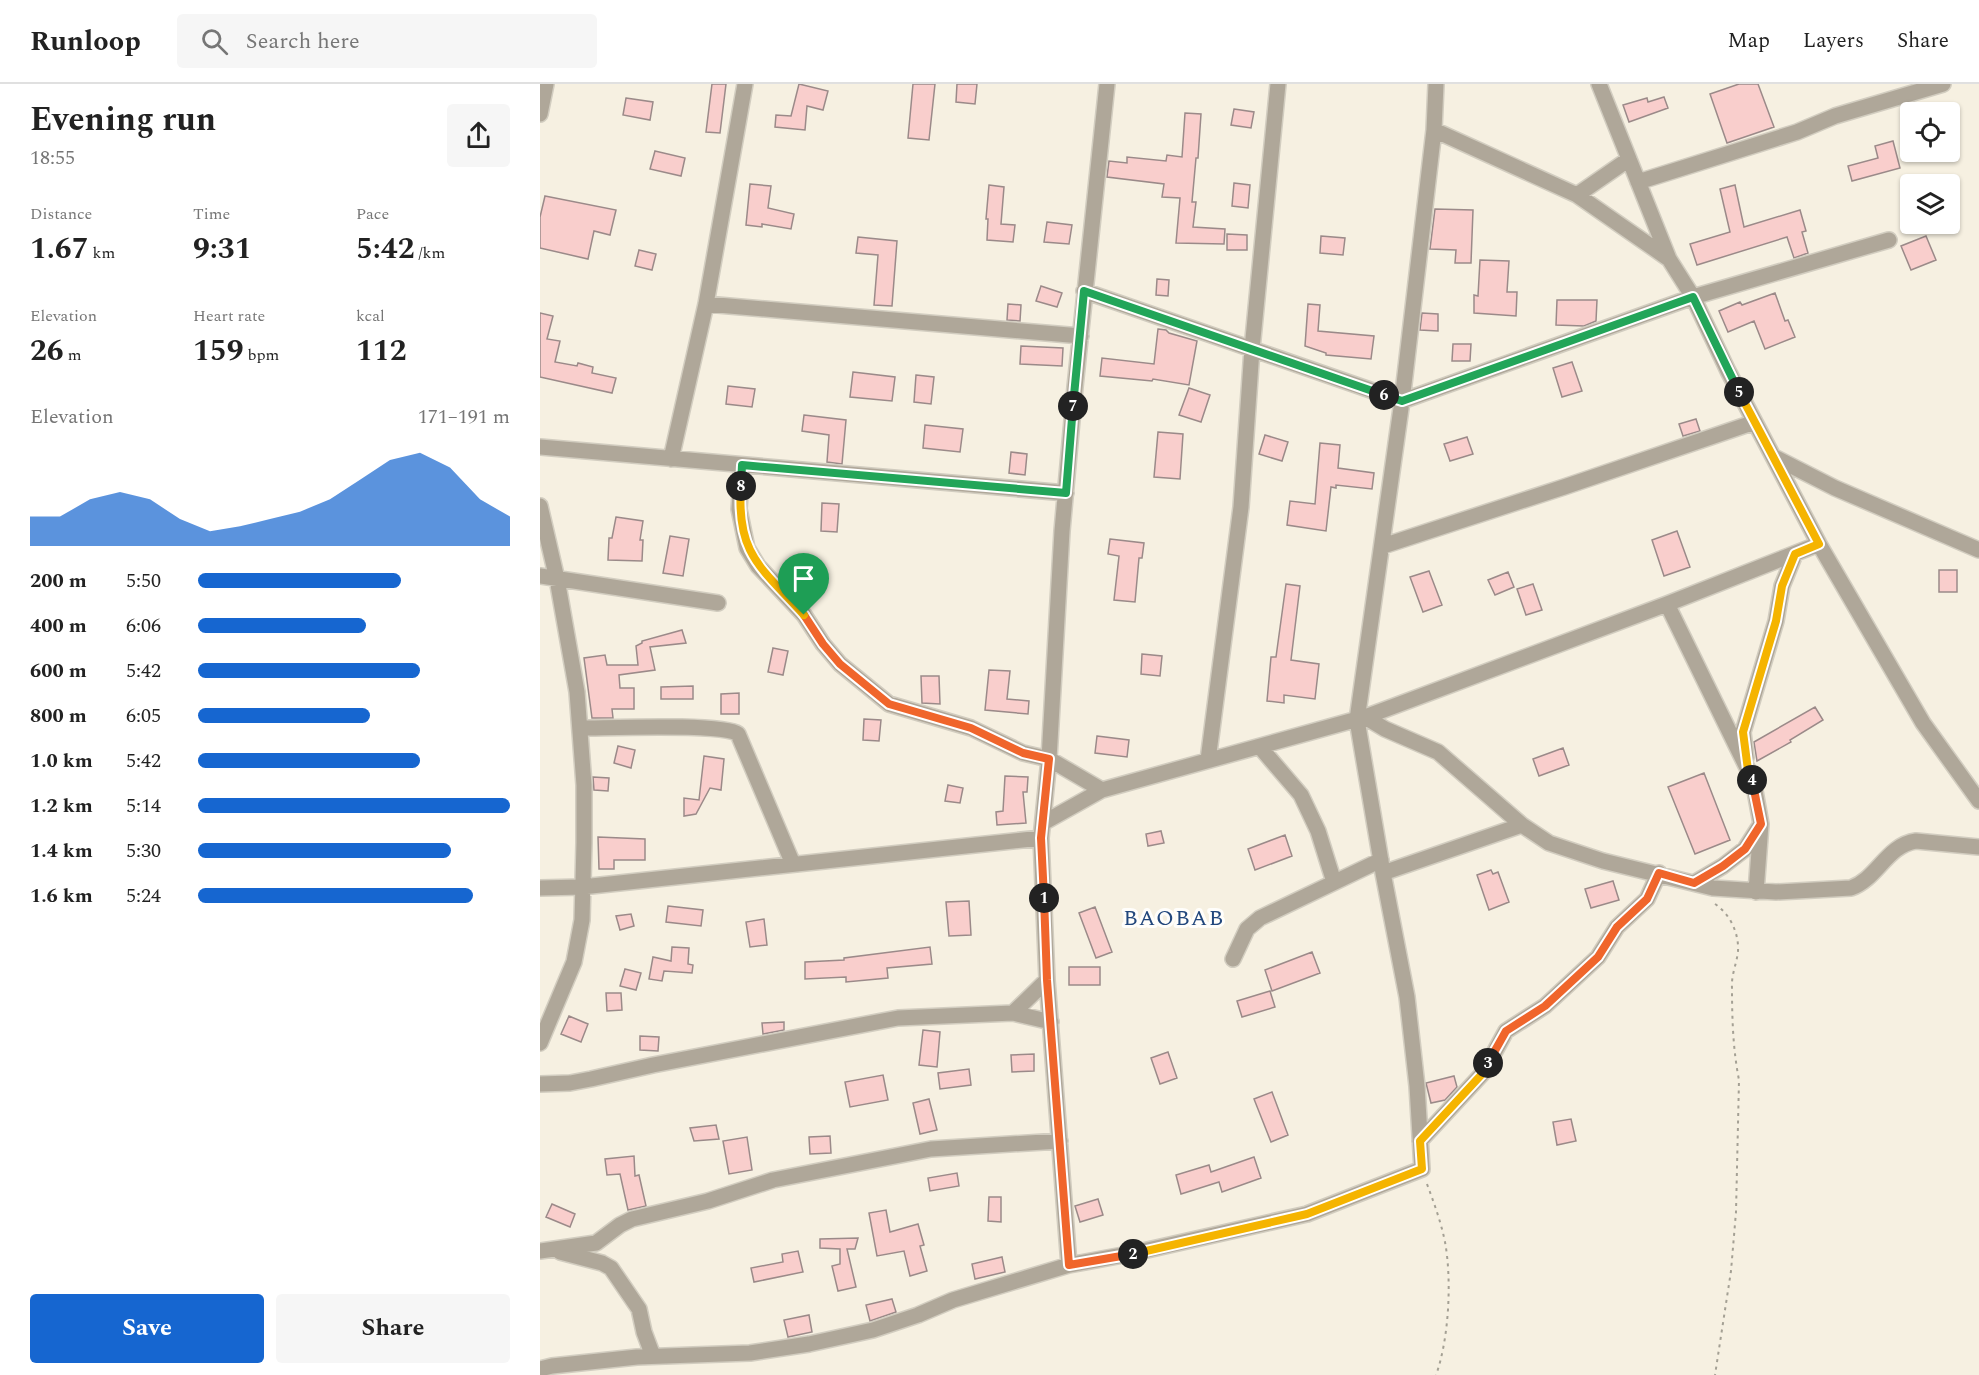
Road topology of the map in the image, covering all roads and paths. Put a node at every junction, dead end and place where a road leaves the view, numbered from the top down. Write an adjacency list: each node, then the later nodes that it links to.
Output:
1 (546, 84): 8 (street)
2 (745, 84): 17 (street)
3 (1107, 84): 15 (street)
4 (1278, 84): 19 (street)
5 (1436, 84): 9 (street)
6 (1599, 84): 10 (street)
7 (1942, 84): 11 (street)
8 (540, 114)
9 (1434, 130): 12 (street); 20 (street)
10 (1629, 159): 11 (street); 12 (street)
11 (1638, 182): 14 (street)
12 (1577, 195): 14 (street)
13 (1889, 240): 16 (street)
14 (1669, 259): 16 (street)
15 (1084, 291): 18 (street); 19 (street)
16 (1693, 297): 20 (street); 21 (street)
17 (706, 304): 18 (street); 24 (street)
18 (1081, 336): 26 (street)
19 (1251, 349): 20 (street); 40 (street)
20 (1402, 401): 29 (street)
21 (1755, 422): 23 (street); 29 (street)
22 (540, 447): 24 (street)
23 (1774, 457): 28 (street); 30 (street)
24 (671, 459): 25 (street)
25 (742, 465): 26 (street); 39 (street)
26 (1066, 493): 39 (street)
27 (540, 506): 33 (street)
28 (1819, 544): 31 (street); 43 (street)
29 (1383, 546): 36 (street)
30 (1979, 550)
31 (1795, 554): 35 (street); 41 (street)
32 (540, 576): 33 (street)
33 (557, 579): 34 (street); 37 (street)
34 (718, 603)
35 (1667, 604): 36 (street); 41 (street)
36 (1361, 718): 38 (street); 45 (street); 49 (street)
37 (581, 728): 48 (street); 53 (street)
38 (1260, 747): 40 (street); 51 (street)
39 (1049, 759): 42 (street); 46 (street)
40 (1208, 760): 42 (street)
41 (1748, 770): 44 (street)
42 (1102, 790): 46 (street)
43 (1979, 801)
44 (1761, 824): 52 (street); 55 (street)
45 (1522, 825): 49 (street); 50 (street)
46 (1042, 830): 48 (street); 57 (street)
47 (1979, 848): 55 (street)
48 (793, 864): 53 (street)
49 (1382, 867): 51 (street); 63 (street)
50 (1659, 873): 52 (street); 63 (street)
51 (1334, 882): 56 (street)
52 (1694, 883): 55 (street); 70 (path)
53 (582, 887): 54 (street); 60 (street)
54 (540, 888)
55 (1756, 892)
56 (1233, 959)
57 (1047, 980): 58 (street); 59 (street)
58 (1012, 1013): 59 (street); 61 (street)
59 (1051, 1022): 62 (street)
60 (540, 1043)
61 (540, 1084)
62 (1060, 1141): 65 (street); 66 (street)
63 (1420, 1141): 64 (street)
64 (1422, 1169): 66 (street); 69 (path)
65 (546, 1251): 67 (street)
66 (1069, 1265): 67 (street)
67 (652, 1356): 68 (street)
68 (540, 1369)
69 (1436, 1375)
70 (1715, 1375)

